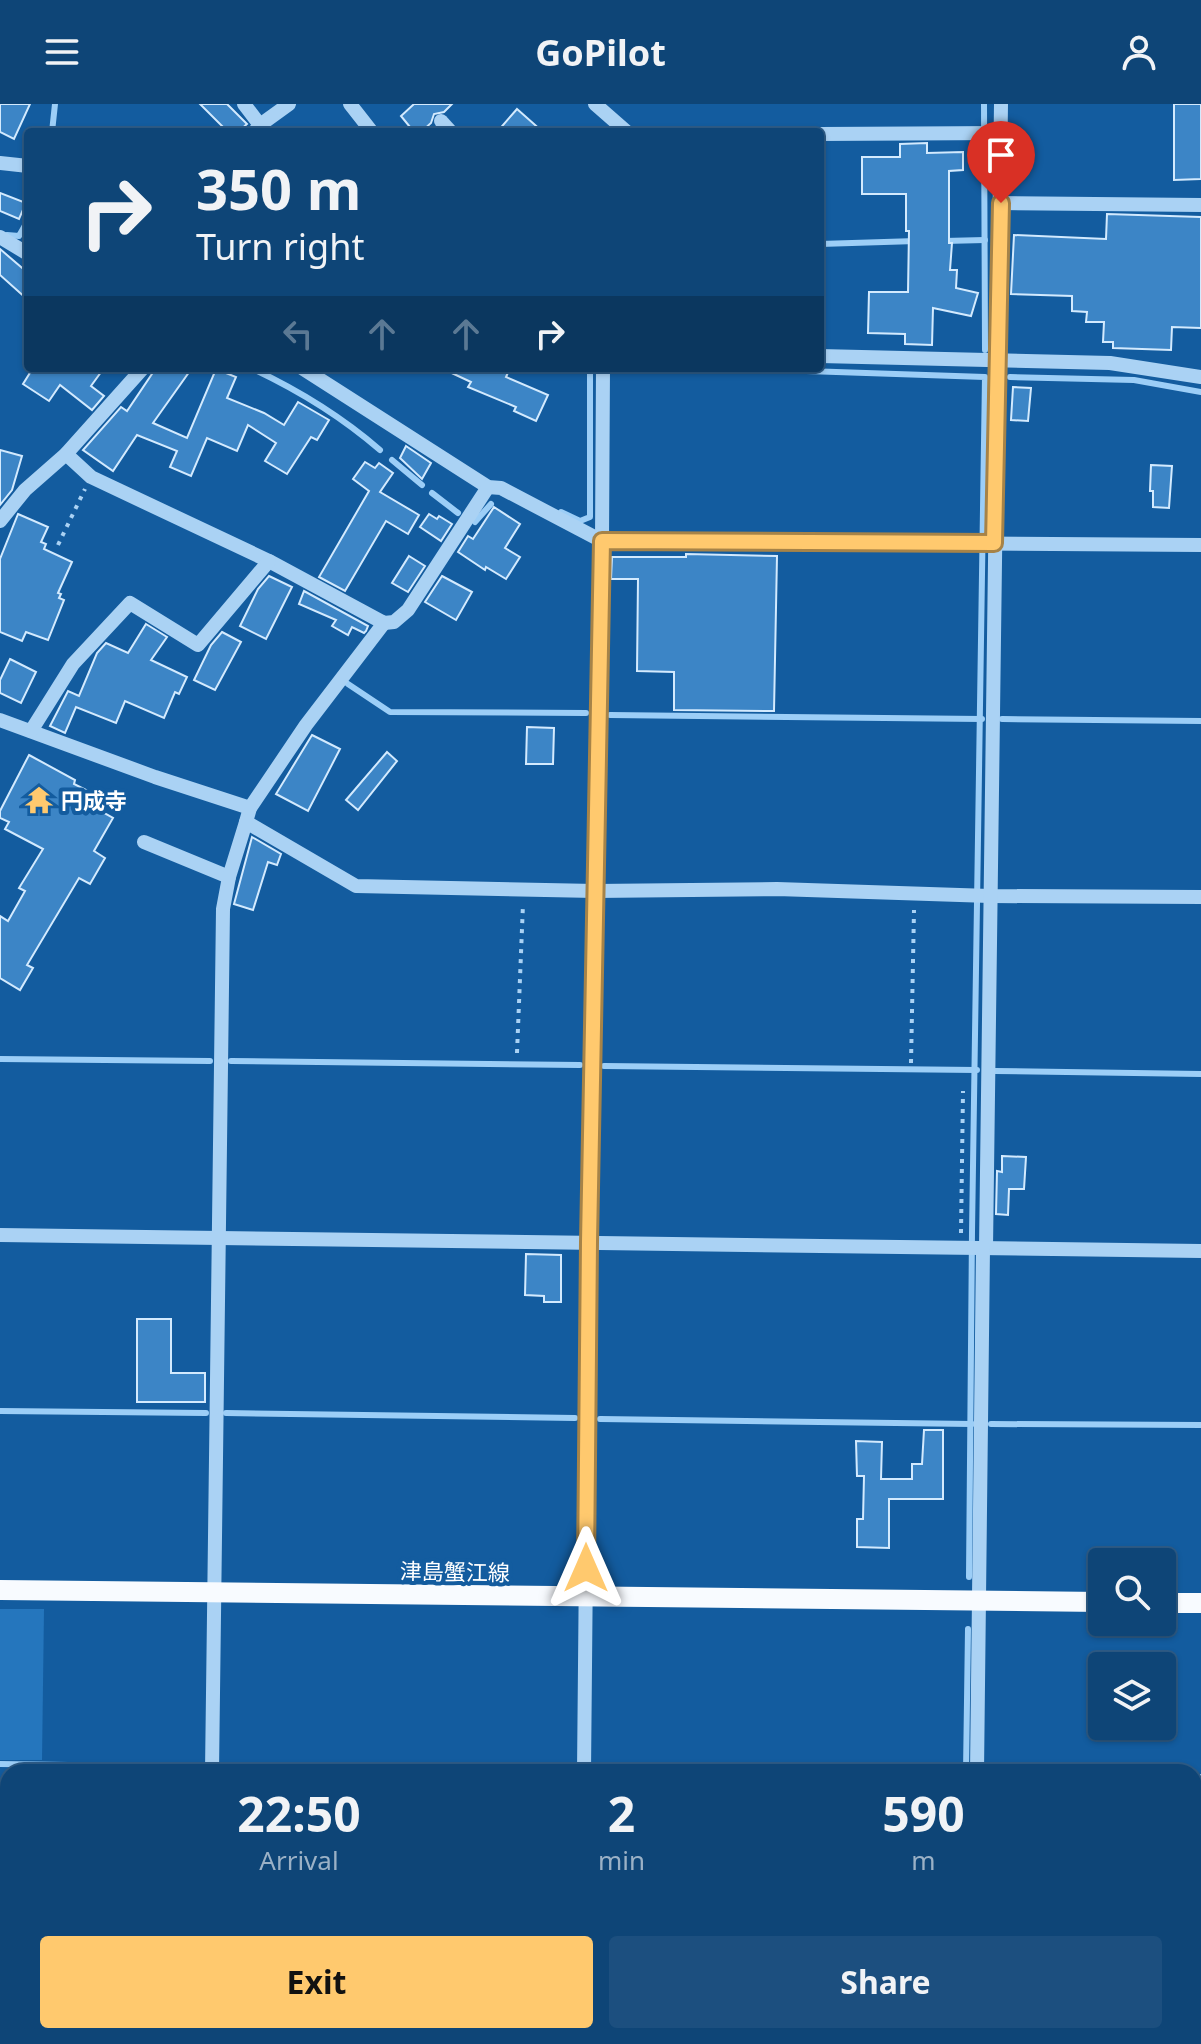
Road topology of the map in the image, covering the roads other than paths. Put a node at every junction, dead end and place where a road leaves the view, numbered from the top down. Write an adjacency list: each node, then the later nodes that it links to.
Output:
1 (244, 104): 6 (street)
2 (289, 104): 6 (street)
3 (350, 104): 7 (street)
4 (595, 104): 8 (street)
5 (1001, 104): 9 (street)
6 (257, 128)
7 (369, 128)
8 (622, 128)
9 (991, 133): 10 (street); 13 (street)
10 (824, 134)
11 (0, 163): 12 (street)
12 (24, 166)
13 (1001, 203): 14 (street); 18 (street)
14 (1201, 205)
15 (0, 237): 16 (street)
16 (24, 252)
17 (824, 356): 18 (street)
18 (998, 361): 22 (street); 27 (street)
19 (139, 372): 23 (street)
20 (308, 372): 24 (street)
21 (603, 372): 26 (street)
22 (1201, 377)
23 (66, 454): 25 (street); 29 (street)
24 (488, 487): 26 (street); 30 (street)
25 (0, 521)
26 (602, 541): 27 (street); 36 (street)
27 (994, 543): 28 (street); 37 (street)
28 (1201, 545)
29 (269, 561): 30 (street); 32 (street)
30 (384, 623): 33 (street)
31 (0, 720): 32 (street)
32 (31, 731): 33 (street)
33 (248, 815): 35 (street); 36 (street)
34 (144, 842): 35 (street)
35 (229, 877): 40 (street)
36 (595, 891): 37 (street); 41 (street)
37 (990, 896): 38 (street); 42 (street)
38 (1201, 897)
39 (0, 1235): 40 (street)
40 (218, 1237): 41 (street); 45 (street)
41 (589, 1242): 42 (street); 46 (street)
42 (975, 1248): 43 (street); 47 (street)
43 (1201, 1251)
44 (0, 1590): 45 (main road, 津島蟹江線)
45 (214, 1592): 46 (main road, 津島蟹江線); 51 (street)
46 (586, 1597): 47 (main road, 津島蟹江線); 52 (street)
47 (979, 1602): 48 (main road, 津島蟹江線); 53 (street)
48 (1088, 1602)
49 (1176, 1603): 50 (main road)
50 (1201, 1603)
51 (212, 1764)
52 (584, 1764)
53 (977, 1764)

